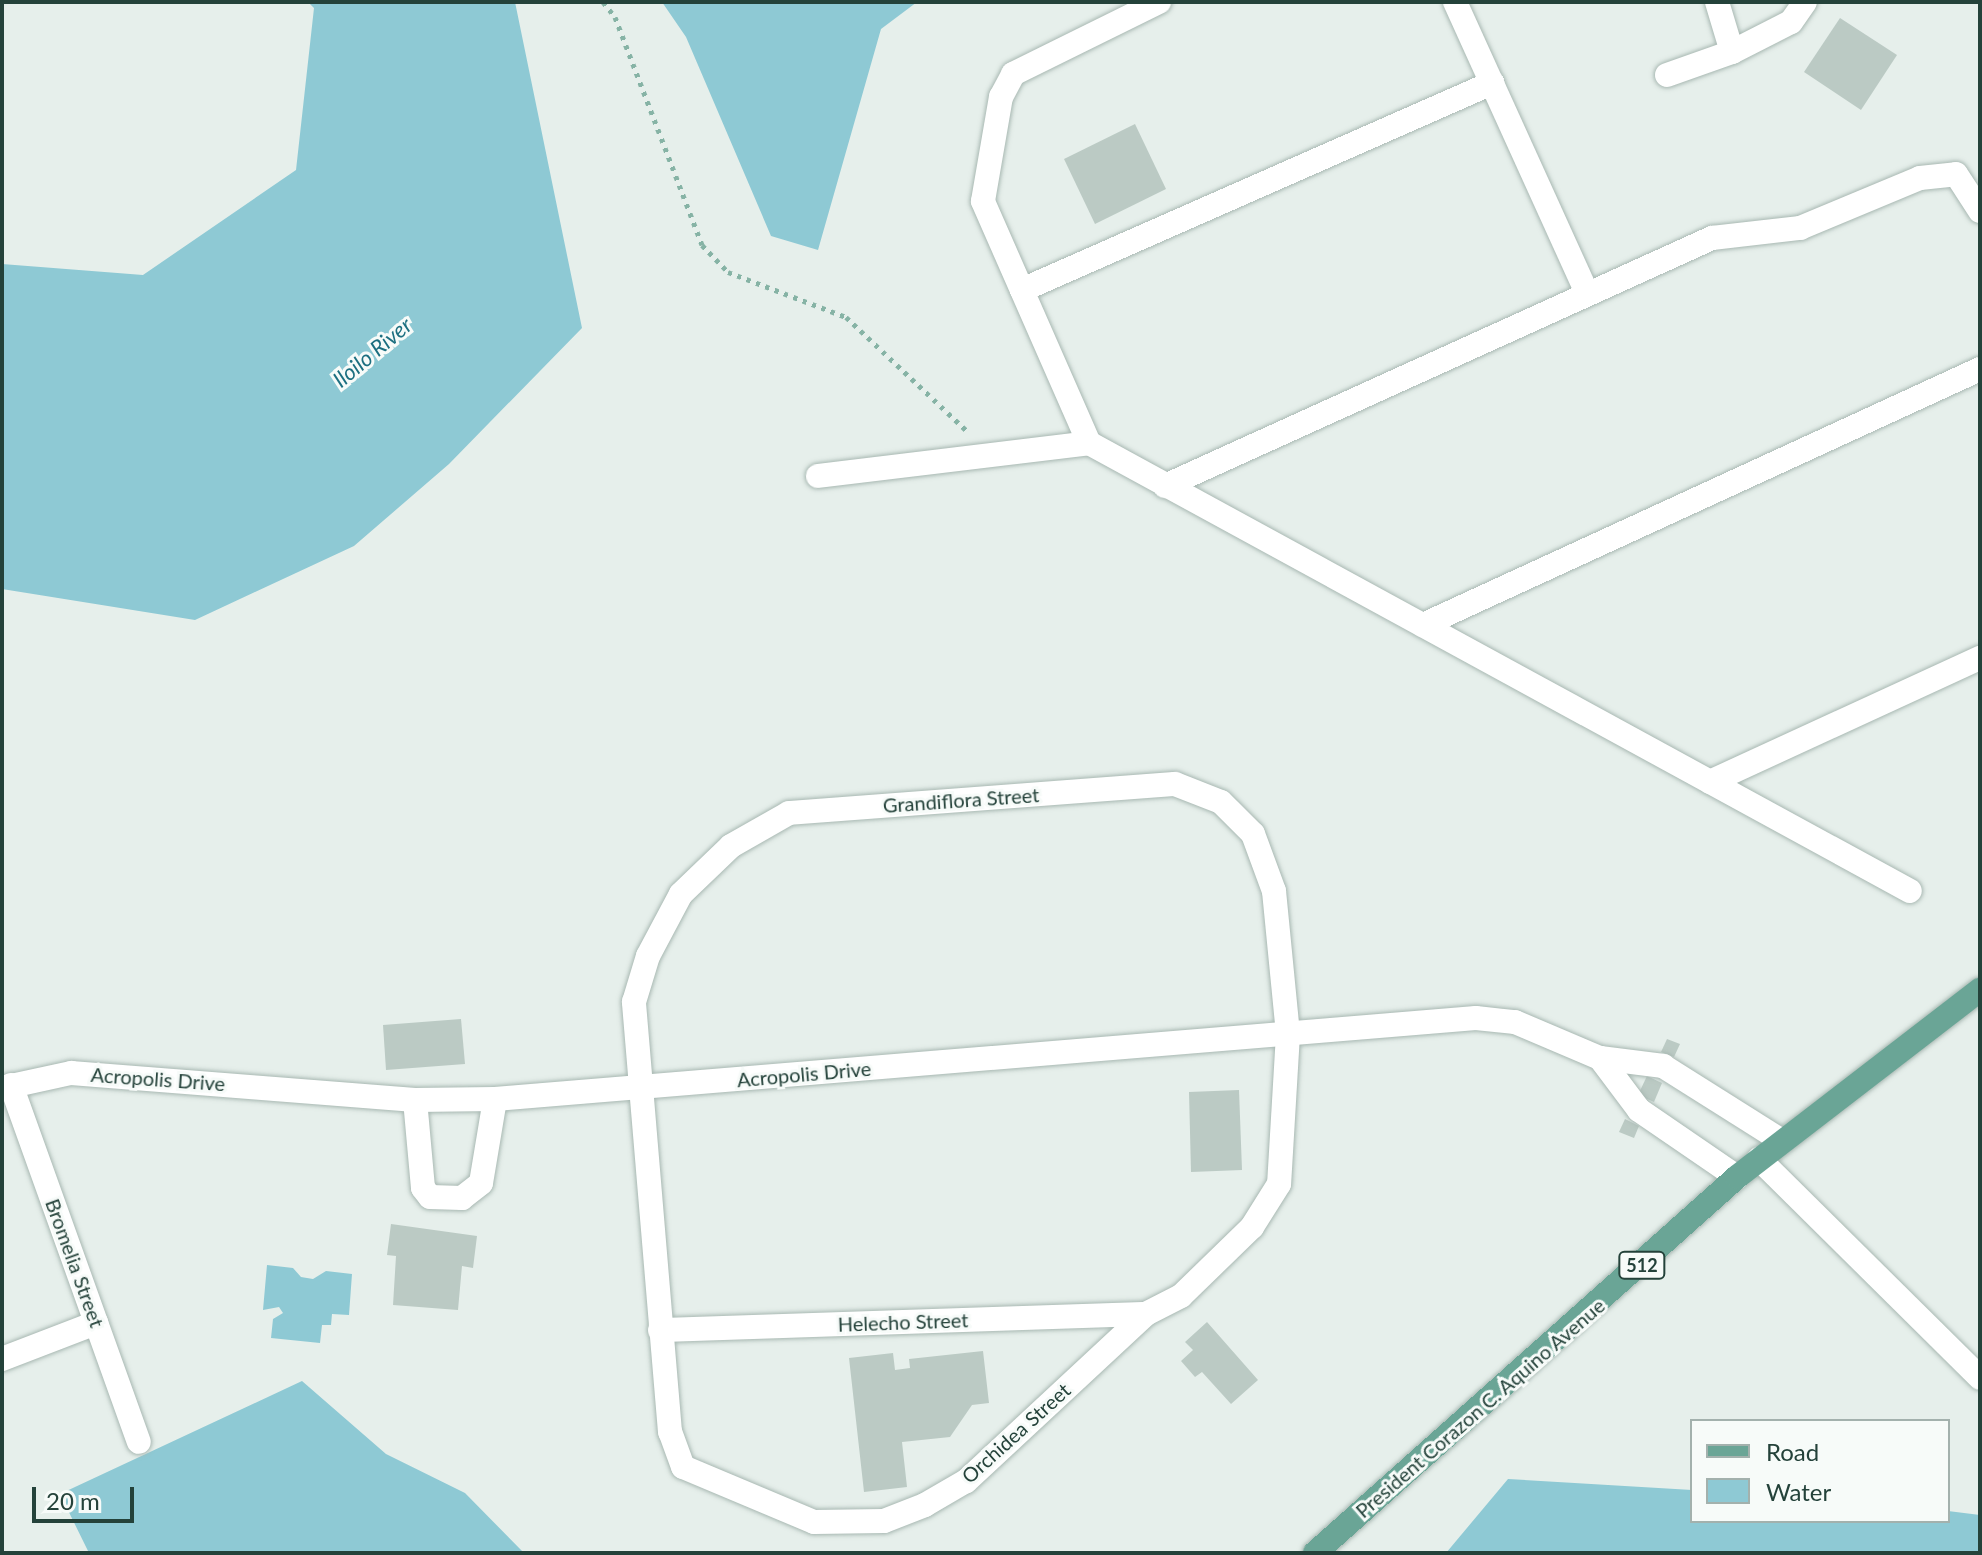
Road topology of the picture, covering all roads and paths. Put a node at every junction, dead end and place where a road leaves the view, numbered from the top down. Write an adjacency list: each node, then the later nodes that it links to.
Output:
1 (603, 2): 14 (path)
2 (1159, 2): 10 (street)
3 (1455, 2): 8 (street)
4 (1717, 2): 6 (street)
5 (1805, 2): 6 (street)
6 (1732, 52): 7 (street)
7 (1667, 75)
8 (1492, 83): 10 (street); 11 (street)
9 (1980, 211): 11 (street)
10 (1022, 290): 13 (street)
11 (1587, 293): 16 (street)
12 (1980, 369): 17 (street)
13 (1089, 443): 14 (street); 16 (street)
14 (993, 455): 15 (street)
15 (818, 476)
16 (1165, 486): 17 (street)
17 (1423, 625): 19 (street)
18 (1980, 658): 19 (street)
19 (1710, 782): 20 (street)
20 (1910, 891)
21 (1980, 990): 28 (main road, President Corazon C. Aquino Avenue / 512)
22 (1288, 1034): 23 (street, Acropolis Drive); 25 (street, Acropolis Drive); 25 (street, Grandiflora Street); 31 (street, Orchidea Street)
23 (1600, 1058): 28 (street, Acropolis Drive); 30 (street)
24 (6, 1086): 27 (street, Acropolis Drive); 32 (street, Bromelia Street)
25 (638, 1088): 26 (street, Acropolis Drive); 33 (street, Orchidea Street)
26 (495, 1099): 27 (street, Acropolis Drive); 27 (street)
27 (415, 1100)
28 (1782, 1141): 29 (main road, President Corazon C. Aquino Avenue / 512)
29 (1759, 1159): 30 (main road, President Corazon C. Aquino Avenue / 512); 35 (street)
30 (1737, 1177): 37 (main road, President Corazon C. Aquino Avenue / 512)
31 (1146, 1314): 33 (street, Helecho Street); 33 (street, Orchidea Street)
32 (96, 1323): 34 (street); 36 (street, Bromelia Street)
33 (660, 1330)
34 (2, 1359)
35 (1980, 1378)
36 (139, 1442)
37 (1315, 1553)

